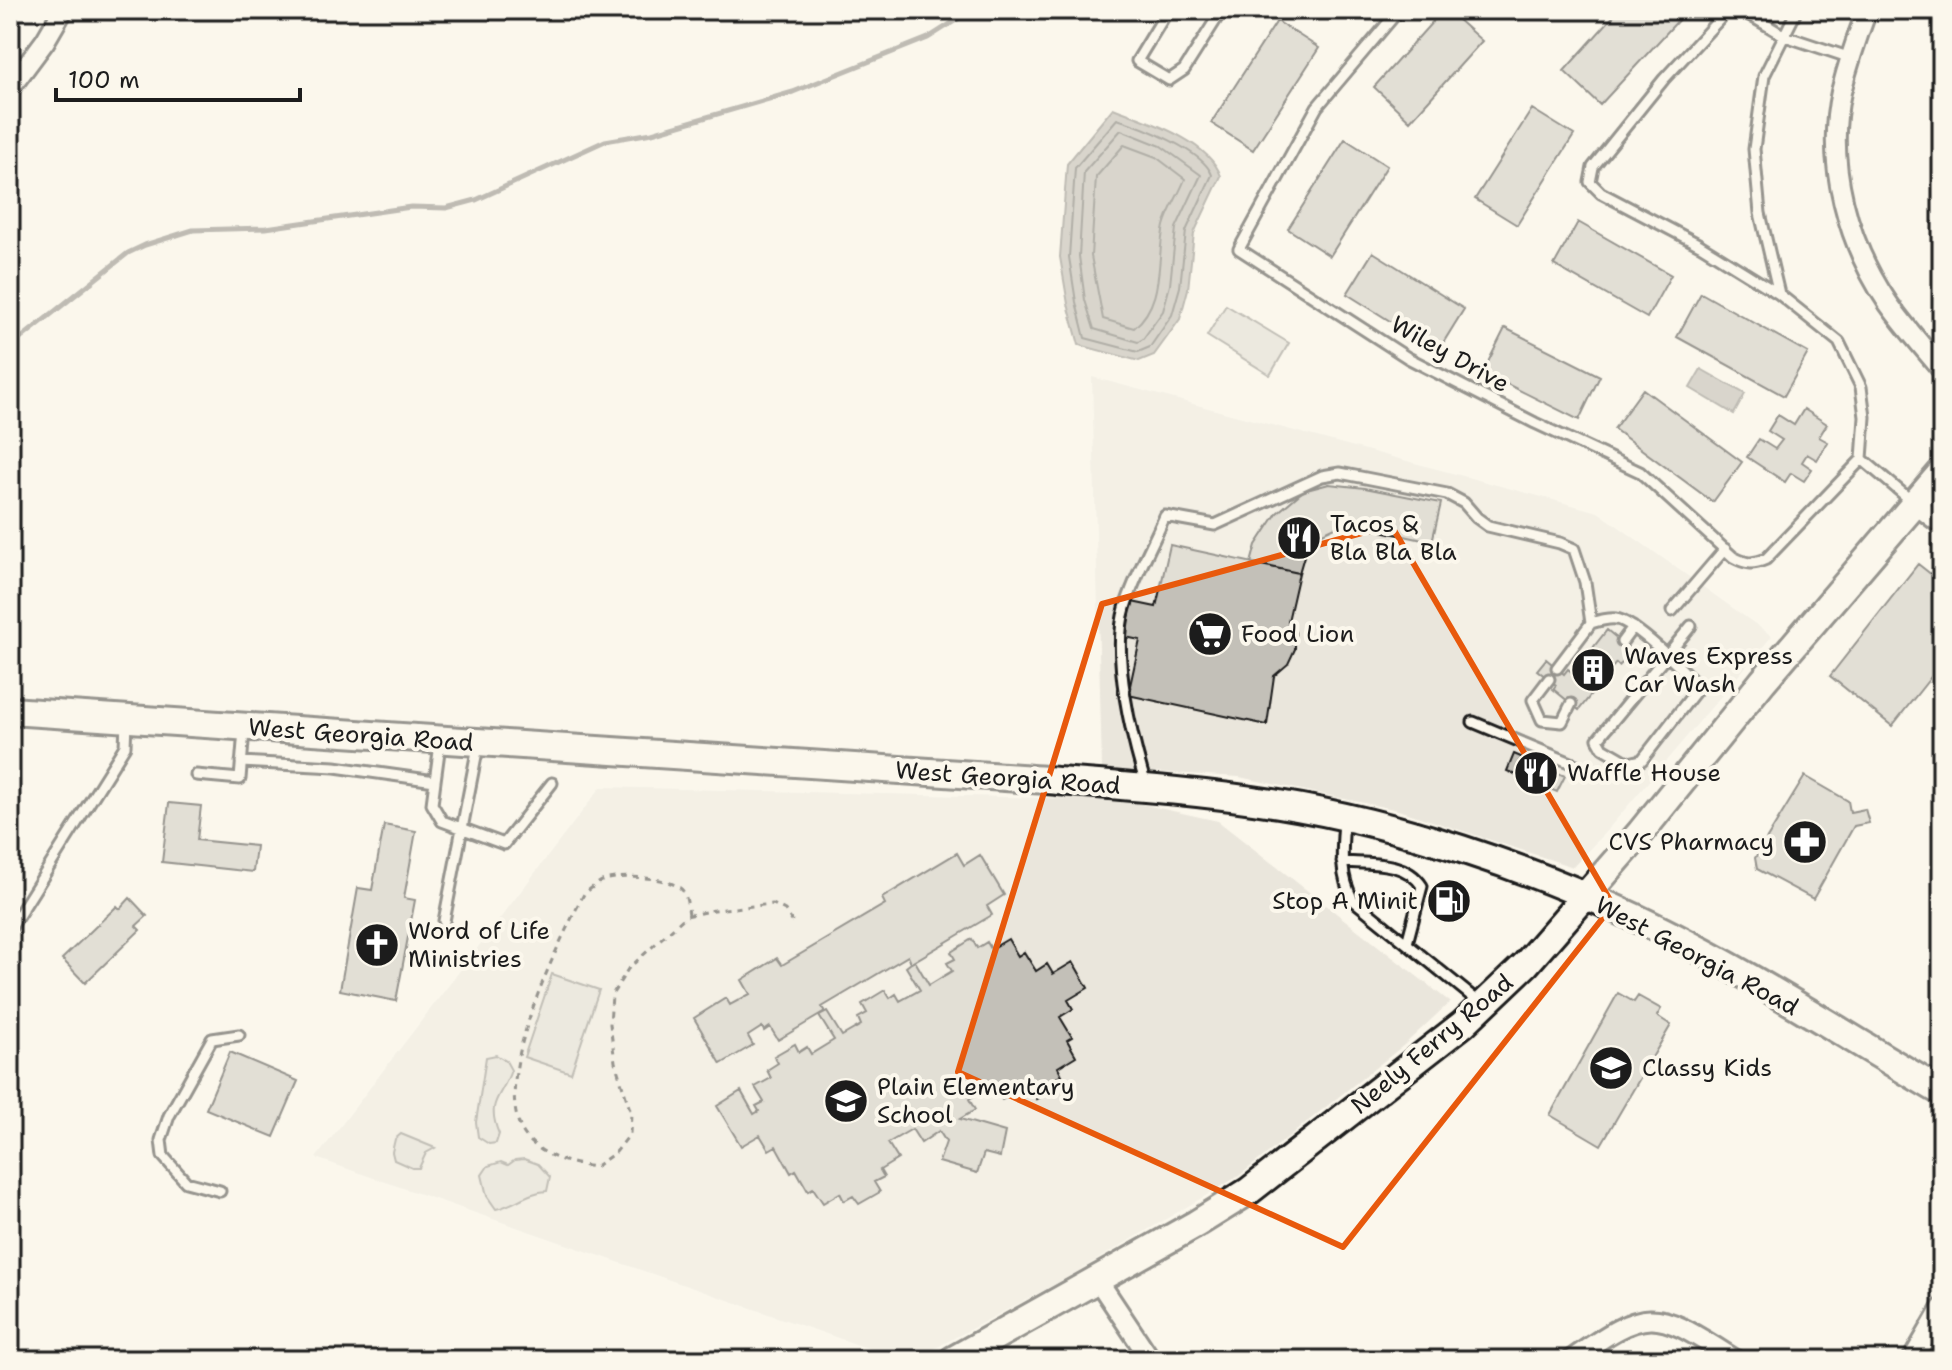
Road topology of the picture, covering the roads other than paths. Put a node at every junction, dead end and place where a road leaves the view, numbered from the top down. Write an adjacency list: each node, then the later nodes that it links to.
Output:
1 (63, 10): 11 (street)
2 (1168, 10): 3 (lane)
3 (1222, 10)
4 (1399, 10): 18 (lane, Wiley Drive)
5 (1728, 10): 12 (lane)
6 (1741, 10): 9 (lane)
7 (1797, 10): 9 (lane)
8 (1867, 10): 10 (street)
9 (1785, 36): 10 (lane); 12 (lane)
10 (1851, 58): 13 (street)
11 (10, 88)
12 (1779, 294): 14 (lane)
13 (1942, 370)
14 (1862, 459): 16 (lane); 18 (lane, Wiley Drive)
15 (1942, 472): 16 (main road, Neely Ferry Road)
16 (1915, 504): 17 (street); 43 (main road, Neely Ferry Road)
17 (1942, 525)
18 (1725, 549): 19 (lane)
19 (1672, 611)
20 (1591, 623): 22 (lane); 25 (lane); 39 (lane)
21 (1691, 626): 24 (lane)
22 (1633, 627): 23 (lane); 24 (lane)
23 (1622, 642)
24 (1665, 656): 24 (lane)
25 (1557, 668)
26 (1549, 679): 27 (lane)
27 (1571, 704)
28 (10, 711): 29 (main road, West Georgia Road)
29 (126, 719): 31 (main road, West Georgia Road); 45 (lane)
30 (1473, 722): 36 (lane)
31 (244, 727): 32 (main road, West Georgia Road); 34 (lane)
32 (440, 740): 33 (main road, West Georgia Road); 37 (lane)
33 (479, 743): 39 (main road, West Georgia Road); 41 (lane)
34 (241, 762): 35 (lane); 37 (lane)
35 (196, 775)
36 (1600, 775)
37 (435, 781): 41 (lane)
38 (552, 783): 41 (lane)
39 (1147, 788): 40 (main road, West Georgia Road)
40 (1344, 818): 42 (lane); 43 (main road, West Georgia Road)
41 (462, 829): 44 (lane)
42 (1342, 862): 46 (lane); 46 (lane)
43 (1584, 897): 47 (main road, Neely Ferry Road); 49 (main road, West Georgia Road)
44 (444, 921)
45 (10, 929)
46 (1407, 943): 47 (lane)
47 (1482, 1005): 51 (main road, Neely Ferry Road)
48 (239, 1035): 50 (lane)
49 (1942, 1092)
50 (220, 1191)
51 (1097, 1279): 53 (main road, Neely Ferry Road); 54 (street)
52 (1942, 1308): 57 (street)
53 (953, 1360)
54 (1151, 1360)
55 (1571, 1360): 56 (street)
56 (1736, 1360)
57 (1912, 1360)

